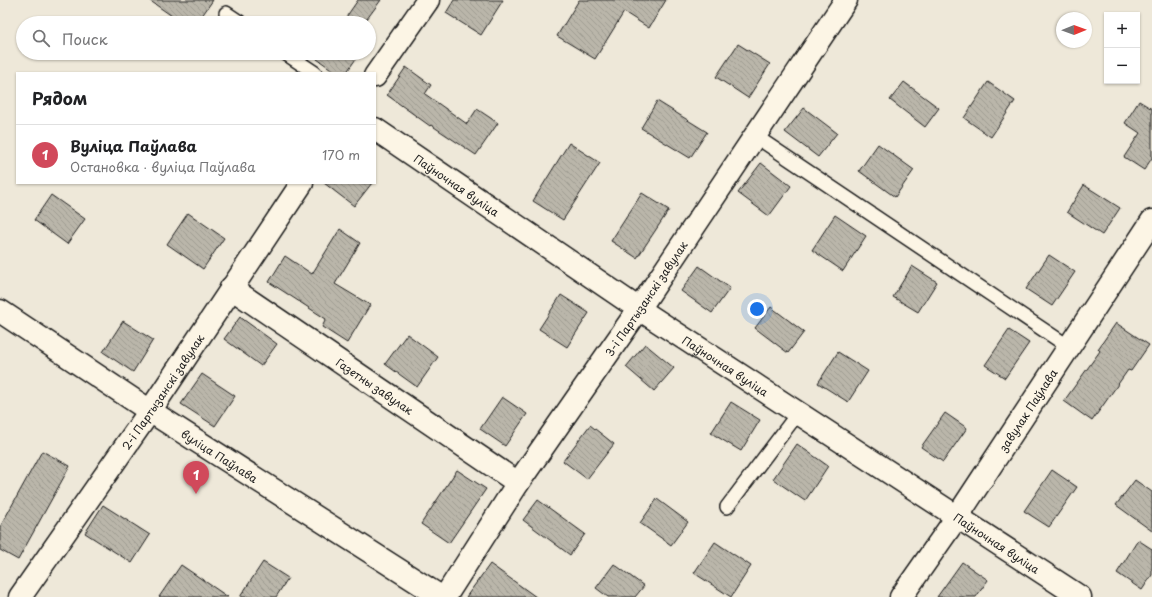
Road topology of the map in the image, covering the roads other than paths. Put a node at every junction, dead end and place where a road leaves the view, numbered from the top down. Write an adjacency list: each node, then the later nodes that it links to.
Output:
1 (428, 0): 7 (street)
2 (846, 0): 9 (street, 3-і Партызанскі завулак)
3 (226, 13): 4 (lane)
4 (230, 16)
5 (296, 60): 6 (lane)
6 (314, 72)
7 (376, 75)
8 (376, 130): 13 (street, Паўночная вуліца)
9 (755, 136): 13 (street, 3-і Партызанскі завулак); 15 (lane)
10 (301, 184): 12 (street, 2-і Партызанскі завулак)
11 (1152, 221): 15 (street, завулак Паўлава)
12 (231, 288): 16 (street, 2-і Партызанскі завулак); 18 (street, Газетны завулак)
13 (639, 309): 17 (street, Паўночная вуліца); 18 (street, 3-і Партызанскі завулак)
14 (0, 311): 16 (street, вуліца Паўлава)
15 (1069, 347): 20 (street, завулак Паўлава)
16 (150, 411): 21 (street, 2-і Партызанскі завулак); 22 (street, вуліца Паўлава)
17 (798, 413): 19 (lane); 20 (street, Паўночная вуліца)
18 (518, 483): 23 (street, 3-і Партызанскі завулак)
19 (727, 507)
20 (957, 517): 24 (street, завулак Паўлава); 25 (street, Паўночная вуліца)
21 (20, 597)
22 (442, 597)
23 (445, 597)
24 (901, 597)
25 (1080, 597)

